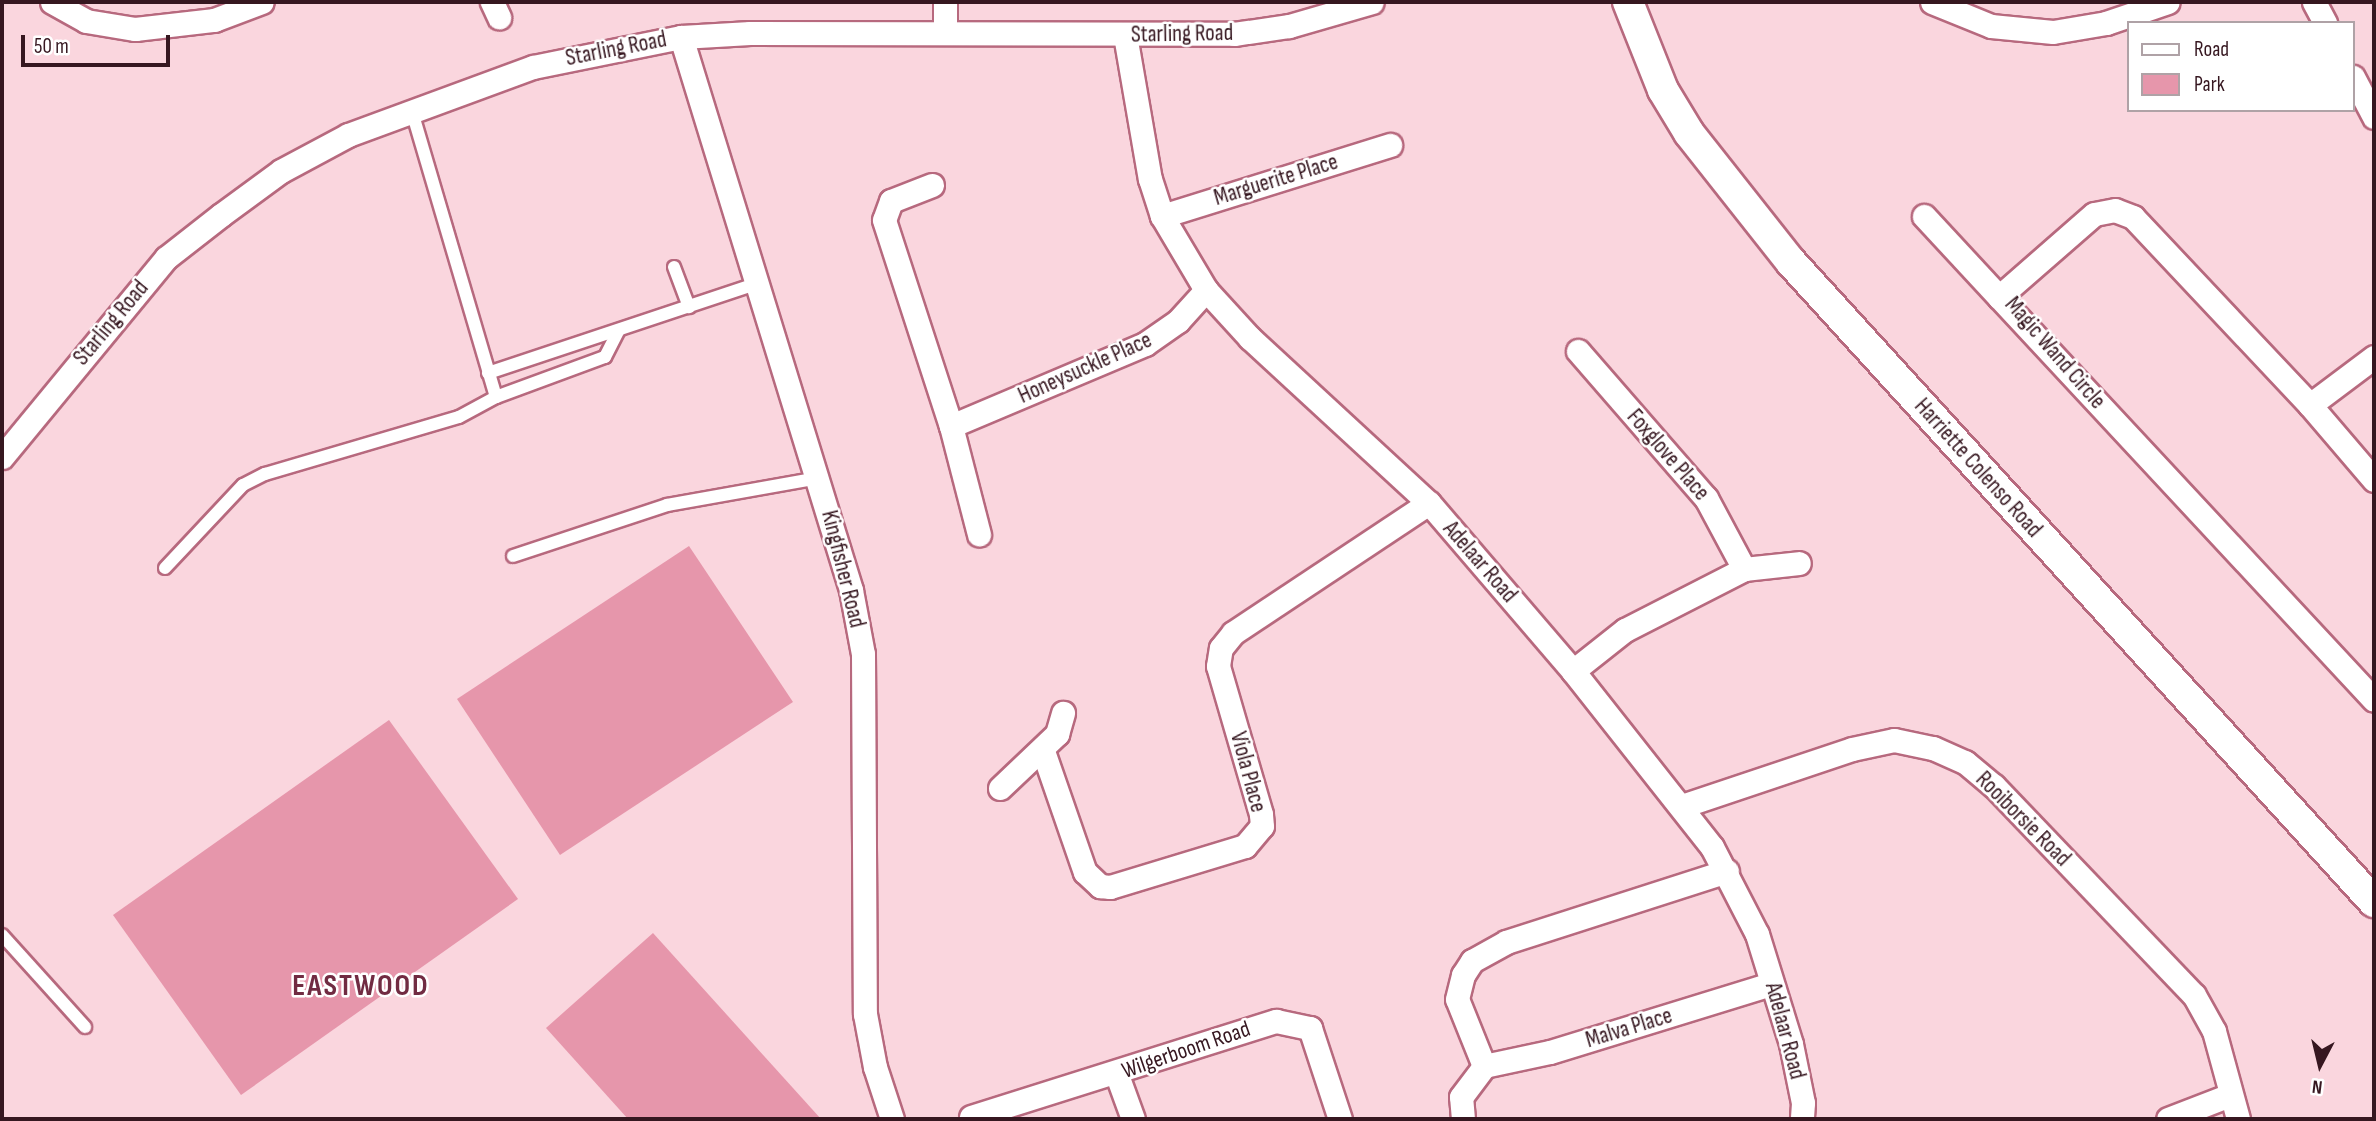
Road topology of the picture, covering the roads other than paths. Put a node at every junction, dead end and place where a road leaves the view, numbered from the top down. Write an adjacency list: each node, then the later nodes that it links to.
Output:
1 (52, 2): 2 (street)
2 (262, 2)
3 (945, 2): 10 (street)
4 (1372, 2): 11 (street, Starling Road)
5 (1628, 2): 48 (street, Harriette Colenso Road)
6 (1932, 2): 7 (street)
7 (2168, 2)
8 (2314, 2): 9 (street)
9 (2324, 21)
10 (945, 31): 11 (street, Starling Road); 12 (street, Starling Road)
11 (1125, 35): 18 (street, Adelaar Road)
12 (681, 37): 14 (street, Starling Road); 21 (street, Kingfisher Road)
13 (2355, 81): 15 (street)
14 (412, 111): 28 (lane); 32 (street, Starling Road)
15 (2374, 117)
16 (1390, 145): 18 (street, Marguerite Place)
17 (932, 185): 31 (street)
18 (1162, 216): 22 (street, Adelaar Road)
19 (1924, 216): 23 (street)
20 (674, 267): 24 (lane)
21 (758, 283): 24 (lane); 33 (street, Kingfisher Road)
22 (1206, 290): 31 (street, Honeysuckle Place); 35 (street, Adelaar Road)
23 (1999, 297): 30 (street, Magic Wand Circle); 42 (street, Magic Wand Circle)
24 (689, 307): 25 (lane)
25 (618, 331): 28 (lane); 29 (lane)
26 (1578, 351): 40 (street, Foxglove Place)
27 (2374, 357): 30 (street)
28 (488, 373): 29 (lane)
29 (496, 397): 39 (lane)
30 (2311, 405): 34 (street, Magic Wand Circle)
31 (951, 426): 36 (street)
32 (2, 457)
33 (819, 478): 37 (lane); 56 (street, Kingfisher Road)
34 (2374, 480)
35 (1429, 503): 41 (street, Adelaar Road); 44 (street, Viola Place)
36 (978, 534)
37 (513, 556)
38 (1800, 564): 40 (street)
39 (165, 568)
40 (1744, 569): 41 (street)
41 (1573, 671): 46 (street, Adelaar Road)
42 (2374, 700)
43 (1063, 713): 44 (street)
44 (1043, 751): 45 (street)
45 (1000, 788)
46 (1682, 806): 47 (street, Adelaar Road); 54 (street, Rooiborsie Road)
47 (1727, 871): 50 (street, Adelaar Road); 52 (street)
48 (2374, 902)
49 (2, 935): 51 (lane)
50 (1772, 984): 52 (street, Malva Place); 60 (street, Adelaar Road)
51 (85, 1027)
52 (1484, 1066): 59 (street)
53 (1117, 1075): 55 (street, Wilgerboom Road); 57 (street); 58 (street, Wilgerboom Road)
54 (2230, 1095): 61 (street); 62 (street, Rooiborsie Road)
55 (971, 1117)
56 (892, 1119)
57 (1133, 1119)
58 (1340, 1119)
59 (1463, 1119)
60 (1802, 1119)
61 (2168, 1119)
62 (2238, 1119)

